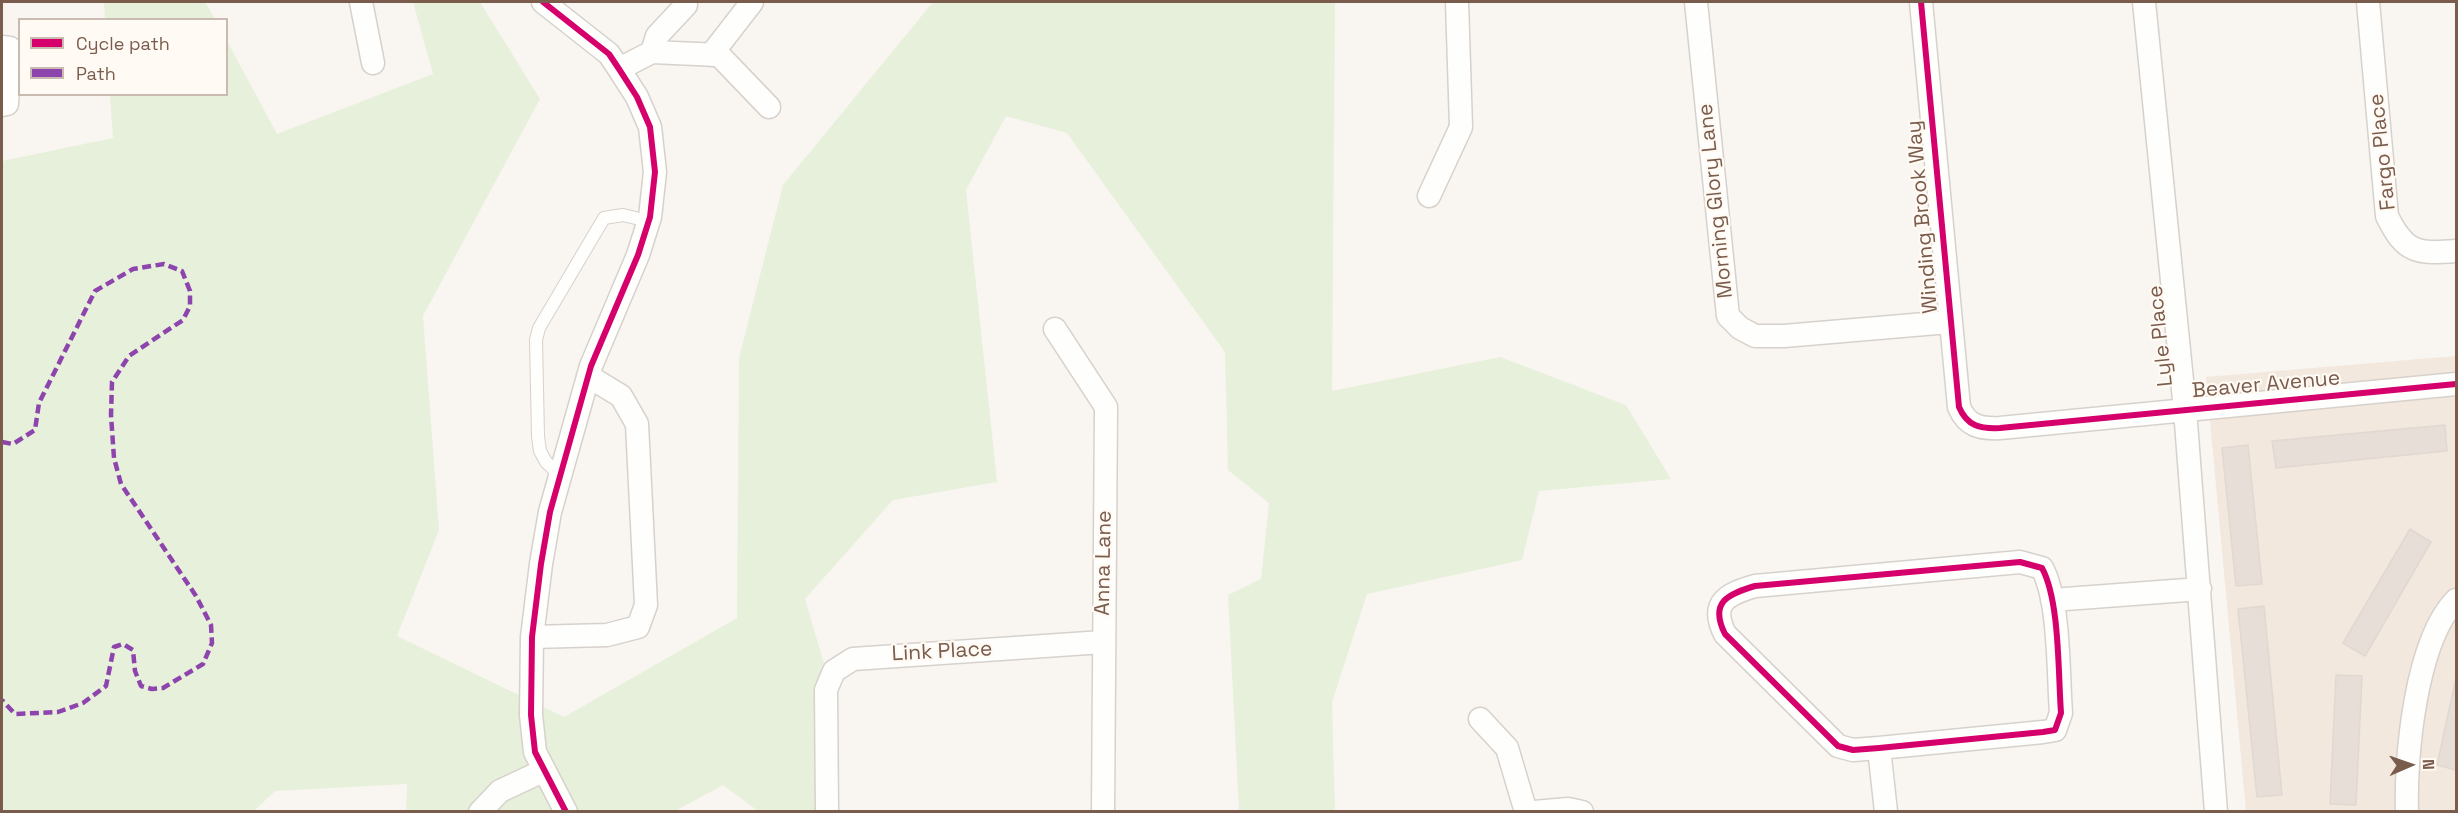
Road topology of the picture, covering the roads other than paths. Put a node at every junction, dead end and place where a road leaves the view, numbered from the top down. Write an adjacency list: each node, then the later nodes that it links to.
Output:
1 (360, 2): 13 (street)
2 (543, 2): 14 (street)
3 (752, 2): 12 (street)
4 (1457, 2): 17 (street)
5 (1696, 2): 20 (street, Morning Glory Lane)
6 (1921, 2): 20 (street, Winding Brook Way)
7 (2144, 2): 24 (street, Lyle Place)
8 (2368, 2): 19 (street, Fargo Place)
9 (686, 5): 11 (street)
10 (2, 47): 15 (street)
11 (652, 52): 12 (street); 14 (street)
12 (711, 55): 16 (street)
13 (373, 63)
14 (620, 69): 18 (street)
15 (2, 105)
16 (769, 107)
17 (1429, 196)
18 (648, 221): 22 (street); 26 (lane)
19 (2457, 251)
20 (1949, 322): 25 (street, Winding Brook Way)
21 (1055, 329): 31 (street, Anna Lane)
22 (588, 376): 26 (street); 30 (street)
23 (2457, 384): 24 (street, Beaver Avenue)
24 (2184, 410): 25 (street, Beaver Avenue); 27 (street, Lyle Place)
25 (1971, 425)
26 (560, 475): 30 (street)
27 (2199, 589): 28 (street); 43 (street, Lyle Place)
28 (2052, 600): 33 (street); 33 (street)
29 (2457, 600): 44 (street)
30 (532, 637): 34 (street)
31 (1103, 642): 37 (street, Link Place); 38 (street, Anna Lane)
32 (1480, 719): 39 (street)
33 (1880, 748): 42 (street)
34 (543, 771): 35 (street); 36 (street)
35 (480, 812)
36 (566, 812)
37 (827, 812)
38 (1103, 812)
39 (1526, 812)
40 (1534, 812): 41 (street)
41 (1582, 812)
42 (1886, 812)
43 (2216, 812)
44 (2407, 812)

